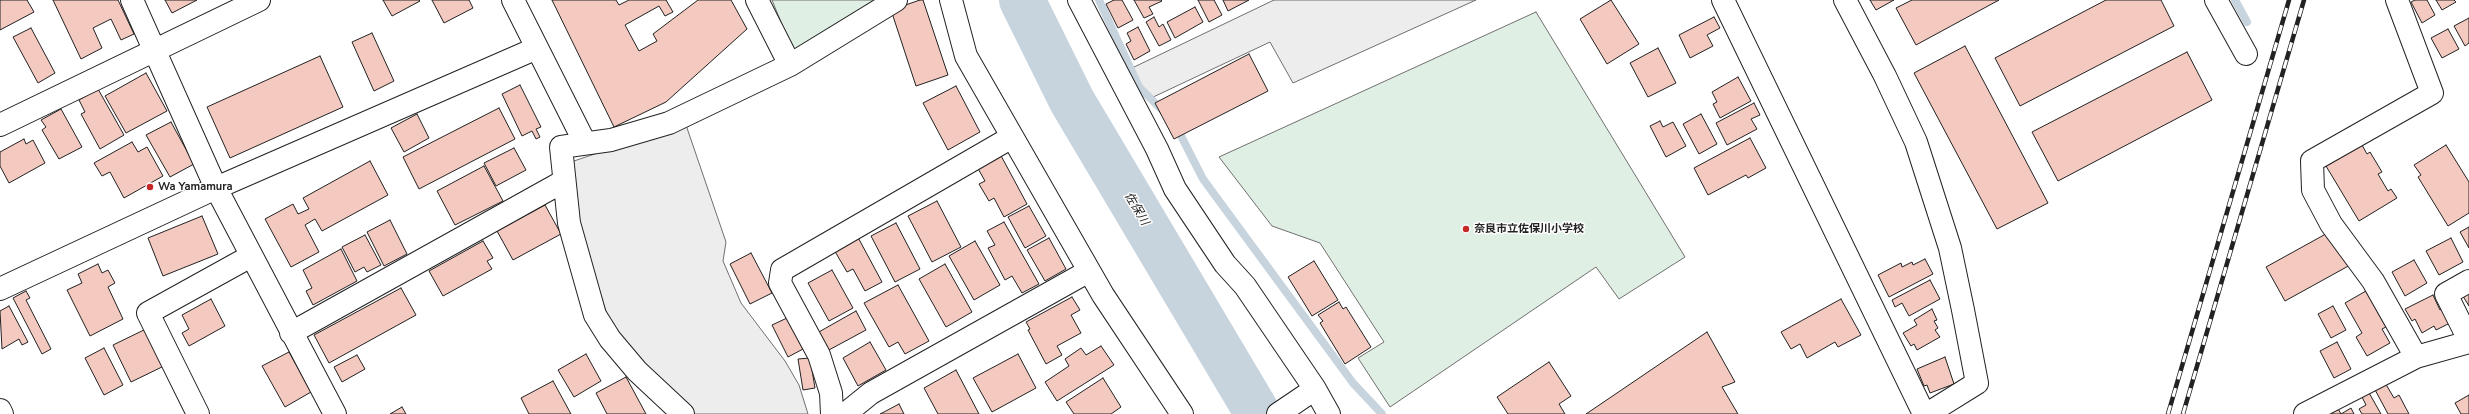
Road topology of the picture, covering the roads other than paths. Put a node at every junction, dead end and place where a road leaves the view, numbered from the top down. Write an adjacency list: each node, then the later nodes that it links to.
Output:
1 (132, 0): 13 (street)
2 (259, 0): 13 (street)
3 (513, 0): 12 (street)
4 (757, 0): 15 (street)
5 (896, 0): 15 (street)
6 (951, 0): 17 (street)
7 (1079, 0): 28 (street)
8 (1723, 0): 39 (street)
9 (1845, 0): 39 (street)
10 (2216, 0): 14 (street)
11 (2397, 0): 27 (street)
12 (537, 48): 18 (street); 20 (street)
13 (153, 51): 16 (street); 20 (street)
14 (2246, 54)
15 (790, 65): 18 (street)
16 (0, 125)
17 (1012, 137): 22 (street); 34 (street)
18 (584, 143): 19 (street)
19 (564, 181): 25 (street); 33 (street)
20 (216, 188): 21 (street); 24 (street)
21 (251, 256): 25 (street); 31 (street)
22 (1089, 271): 35 (street); 36 (street)
23 (2469, 281): 26 (street)
24 (0, 289)
25 (291, 333): 32 (street)
26 (2469, 341): 27 (street)
27 (2416, 357): 40 (street)
28 (1309, 394): 37 (street); 38 (street)
29 (0, 410): 30 (street)
30 (2, 414)
31 (198, 414)
32 (335, 414)
33 (683, 414)
34 (832, 414)
35 (846, 414)
36 (1182, 414)
37 (1278, 414)
38 (1329, 414)
39 (1925, 414)
40 (2305, 414)

